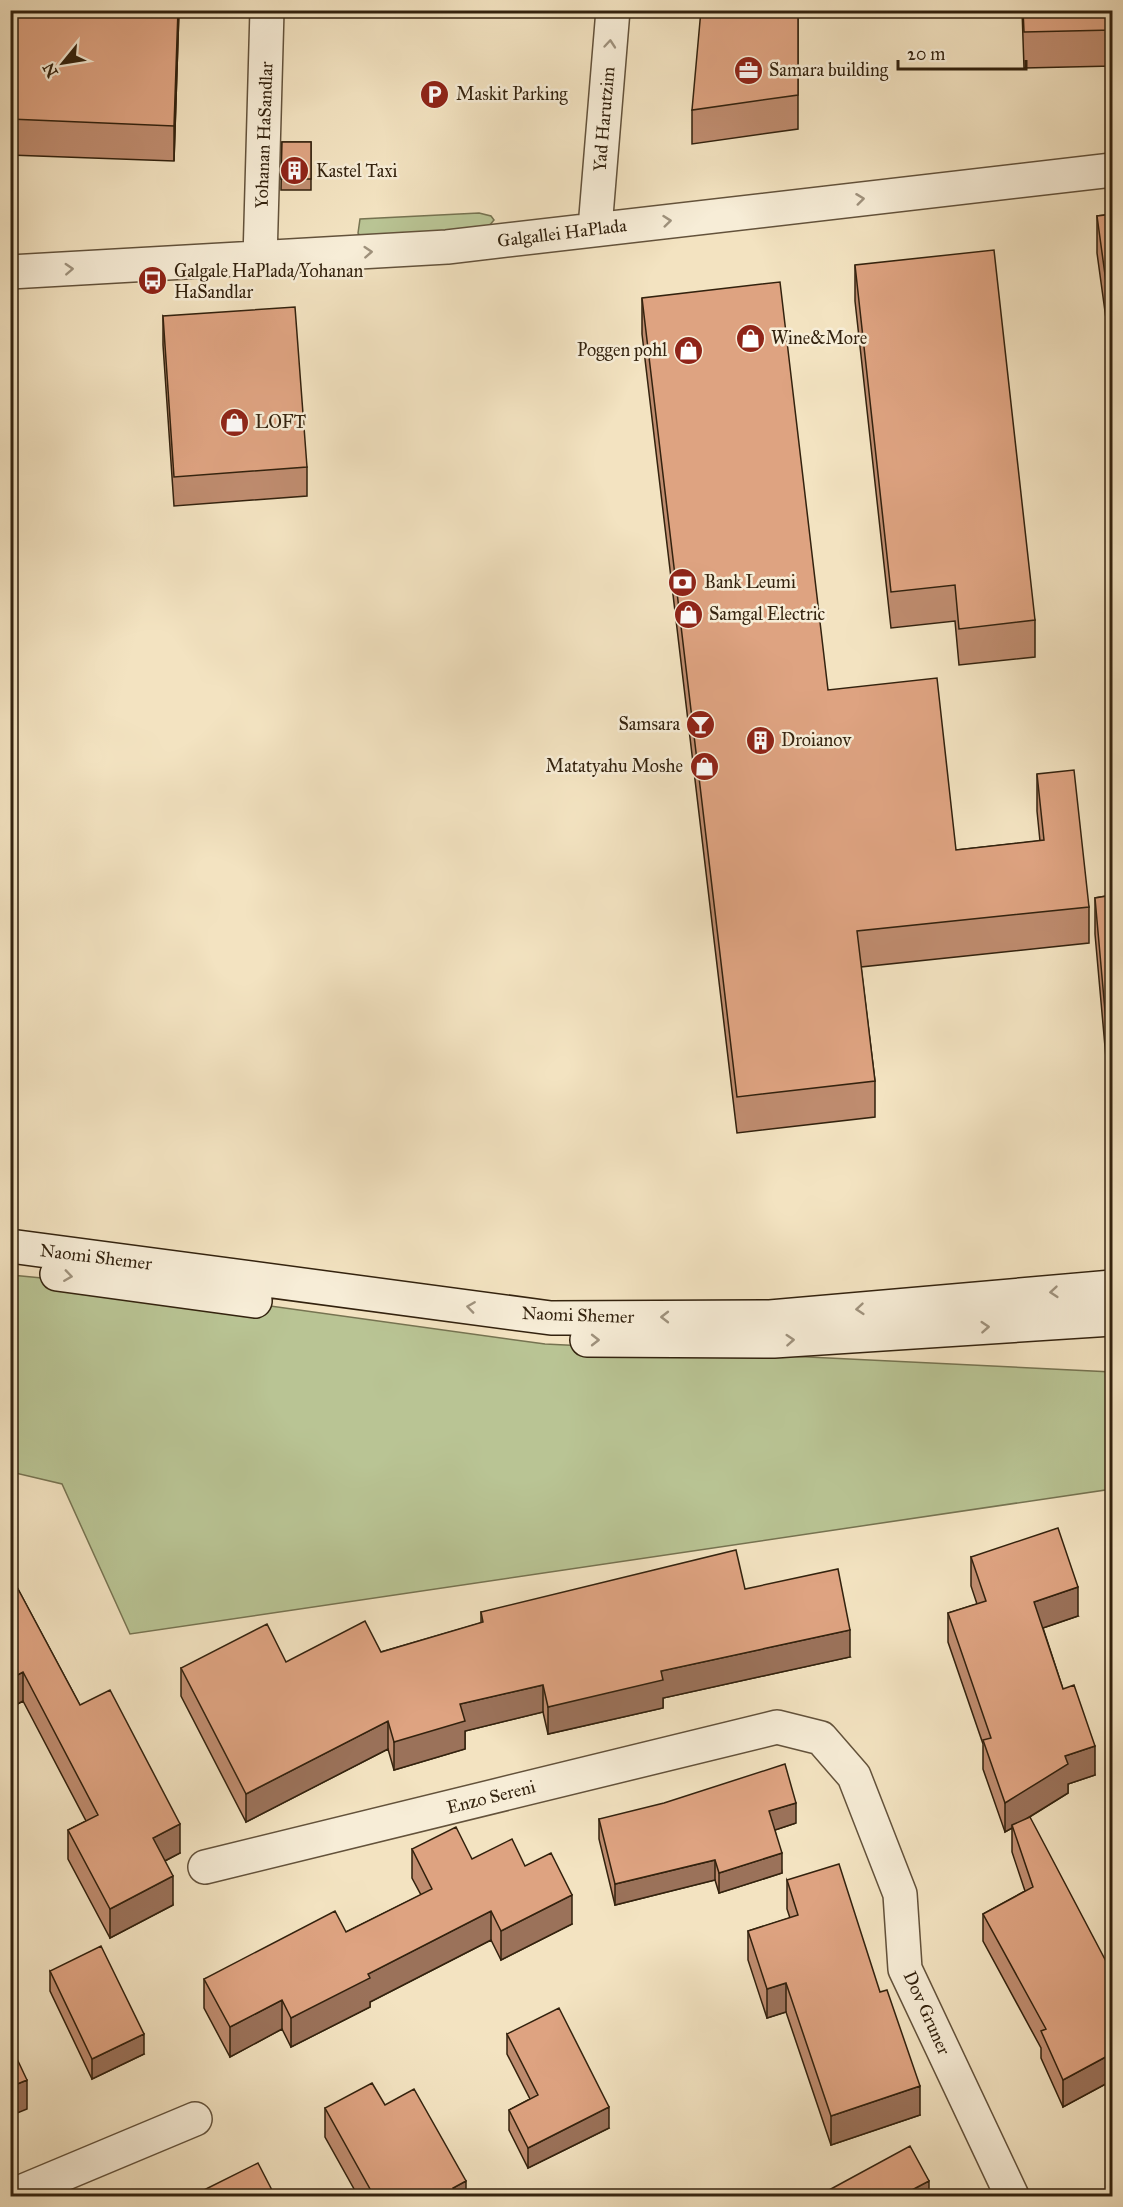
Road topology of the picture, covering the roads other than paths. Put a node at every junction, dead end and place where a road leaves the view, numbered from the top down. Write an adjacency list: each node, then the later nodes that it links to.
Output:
1 (267, 10): 5 (street, Yohanan HaSandlar)
2 (613, 10): 4 (street, Yad Harutzim, one-way to 2)
3 (1113, 170): 4 (street, Galgallei HaPlada, one-way to 3)
4 (595, 228): 5 (street, Galgallei HaPlada, one-way to 4)
5 (260, 259): 6 (street, Galgallei HaPlada, one-way to 5)
6 (10, 272)
7 (10, 1246): 9 (street, Naomi Shemer, one-way to 7)
8 (10, 1268): 10 (street, Naomi Shemer, one-way to 10)
9 (1113, 1287)
10 (1113, 1319)
11 (777, 1726): 12 (street, Enzo Sereni); 15 (street, Dov Gruner)
12 (205, 1867)
13 (195, 2119): 14 (street)
14 (11, 2196)
15 (1012, 2196)

